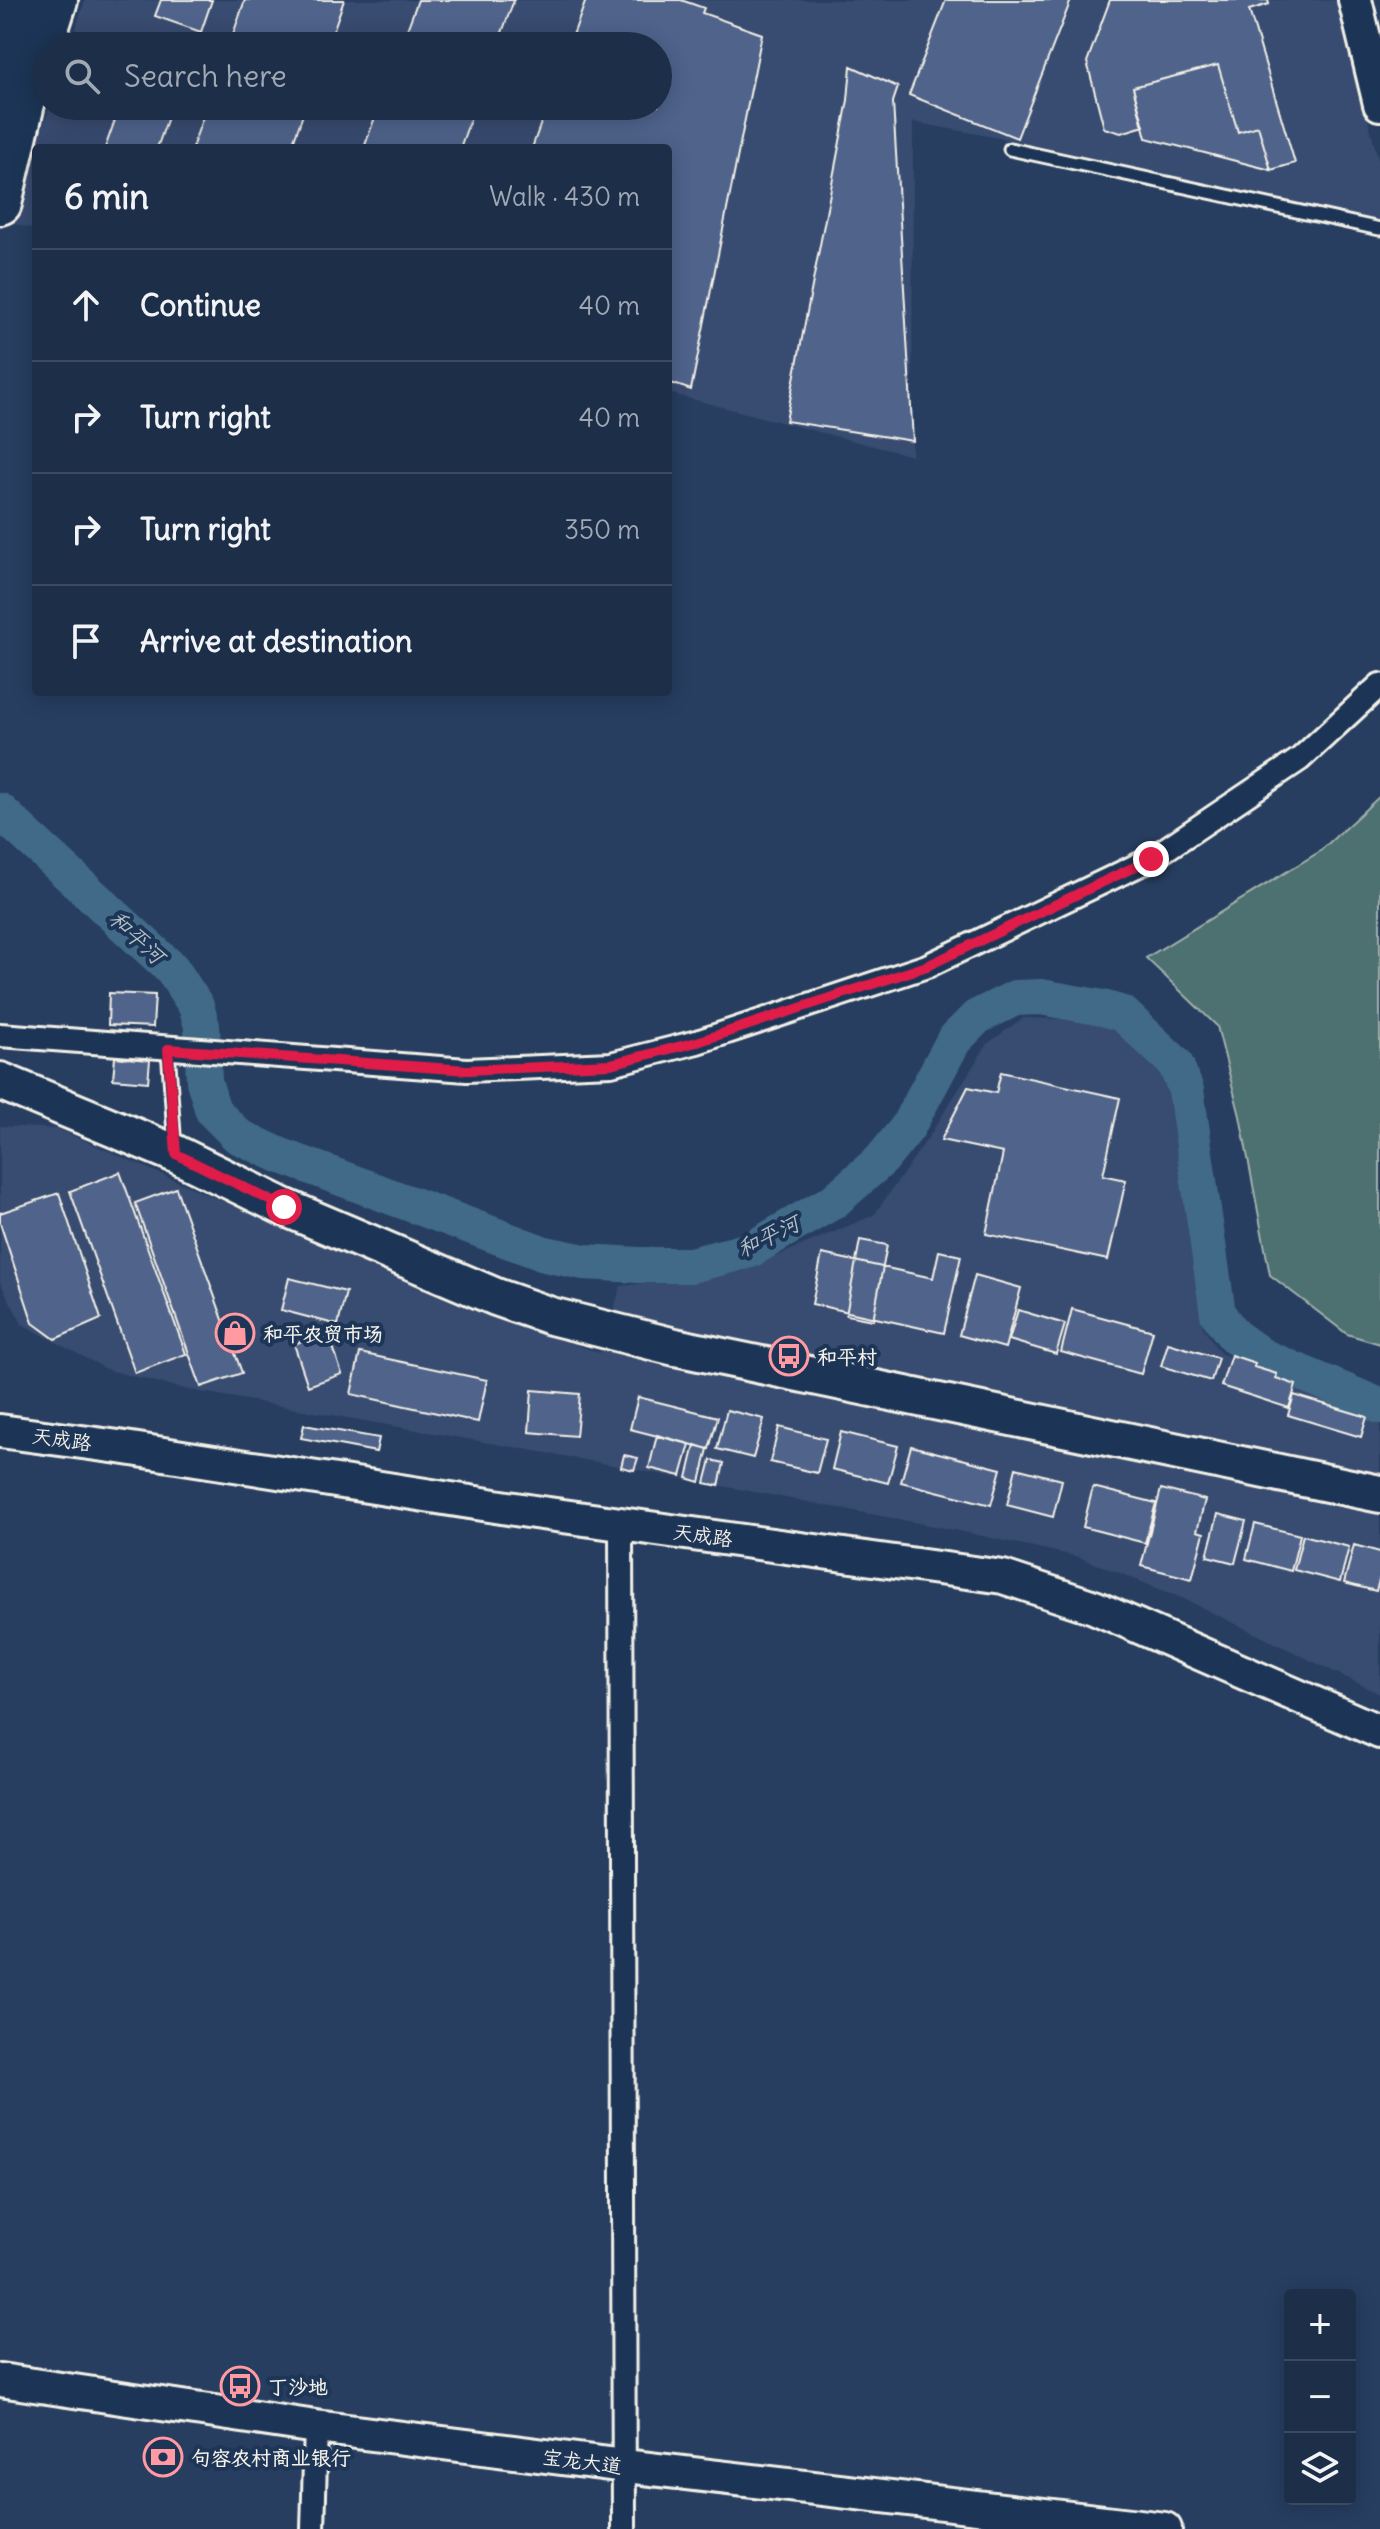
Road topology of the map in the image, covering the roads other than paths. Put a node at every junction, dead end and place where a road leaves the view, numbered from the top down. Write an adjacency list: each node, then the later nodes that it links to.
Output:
1 (12, 0): 6 (highway)
2 (33, 0): 9 (street)
3 (56, 0): 5 (highway)
4 (1355, 0): 8 (street)
5 (46, 32)
6 (0, 39)
7 (32, 75): 11 (highway)
8 (1380, 104)
9 (0, 105)
10 (1010, 149): 12 (lane)
11 (0, 203)
12 (1380, 229)
13 (1380, 685): 15 (street)
14 (0, 1035): 15 (street)
15 (177, 1050): 17 (lane)
16 (0, 1081): 17 (main road)
17 (176, 1154): 19 (main road)
18 (0, 1431): 20 (street, 天成路)
19 (1380, 1494)
20 (621, 1524): 21 (street, 天成路); 24 (street)
21 (1380, 1732)
22 (0, 2380): 23 (street, 宝龙大道)
23 (316, 2427): 24 (street, 宝龙大道); 25 (street)
24 (625, 2466): 26 (street); 27 (street, 宝龙大道)
25 (313, 2529)
26 (624, 2529)
27 (1165, 2529)

